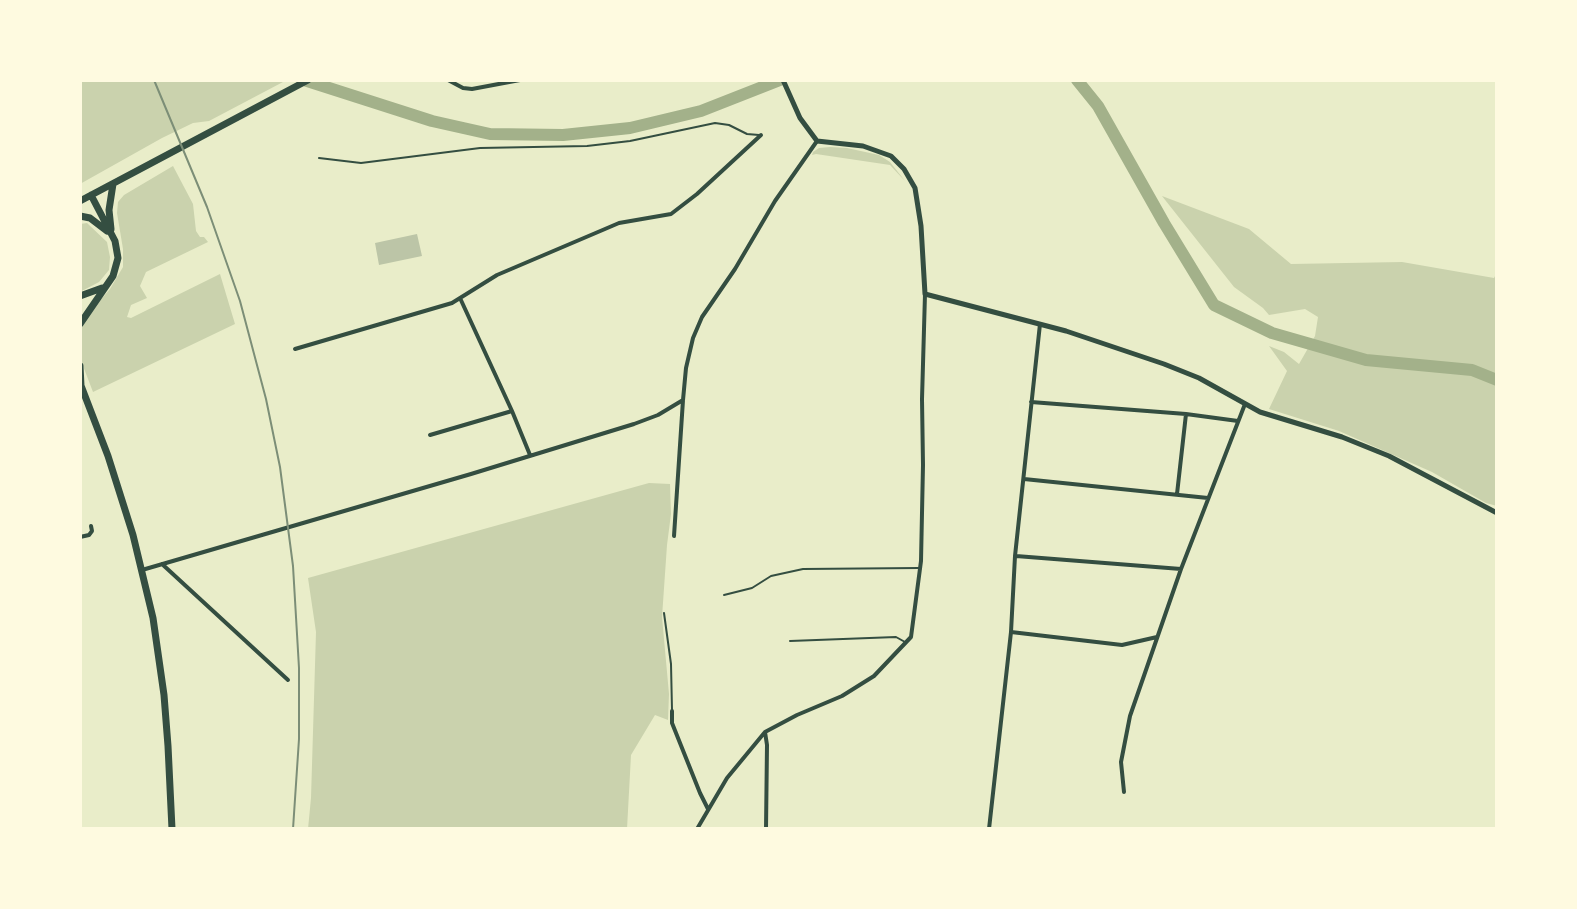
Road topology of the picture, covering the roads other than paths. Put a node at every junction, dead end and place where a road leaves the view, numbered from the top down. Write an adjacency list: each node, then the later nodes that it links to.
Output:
1 (308, 80): 8 (main road)
2 (448, 80): 3 (street)
3 (520, 80)
4 (783, 80): 6 (street)
5 (761, 135): 7 (lane); 16 (street)
6 (817, 141): 14 (street); 22 (street)
7 (319, 158)
8 (113, 184): 9 (main road); 12 (main road)
9 (91, 195): 10 (main road); 12 (main road)
10 (80, 201)
11 (80, 216): 12 (main road)
12 (112, 235): 13 (main road)
13 (105, 287): 15 (main road); 17 (main road)
14 (925, 294): 18 (street); 39 (street)
15 (80, 296)
16 (460, 298): 19 (street); 25 (street)
17 (80, 324)
18 (1040, 324): 23 (street); 24 (street)
19 (295, 349)
20 (80, 366): 21 (main road)
21 (81, 385): 41 (main road)
22 (683, 400): 29 (street); 35 (street)
23 (1031, 402): 26 (street); 30 (street)
24 (1245, 404): 27 (street); 33 (street)
25 (512, 411): 28 (street); 29 (street)
26 (1186, 414): 27 (street); 31 (street)
27 (1238, 421): 32 (street)
28 (430, 435)
29 (530, 455): 38 (street)
30 (1024, 479): 31 (street); 37 (street)
31 (1177, 494): 32 (street)
32 (1208, 498): 40 (street)
33 (1497, 513)
34 (91, 526): 36 (street)
35 (674, 536)
36 (80, 537)
37 (1015, 556): 40 (street); 44 (street)
38 (162, 564): 41 (street); 48 (street)
39 (920, 568): 42 (lane); 47 (street)
40 (1181, 569): 45 (street)
41 (142, 570): 53 (main road)
42 (724, 595)
43 (664, 613): 49 (lane)
44 (1011, 632): 45 (street); 56 (street)
45 (1157, 637): 51 (street)
46 (790, 641): 47 (lane)
47 (906, 643): 50 (street)
48 (288, 680)
49 (672, 711): 52 (street)
50 (765, 732): 52 (street); 55 (street)
51 (1124, 792)
52 (708, 809): 54 (street)
53 (172, 829)
54 (697, 829)
55 (766, 829)
56 (989, 829)

